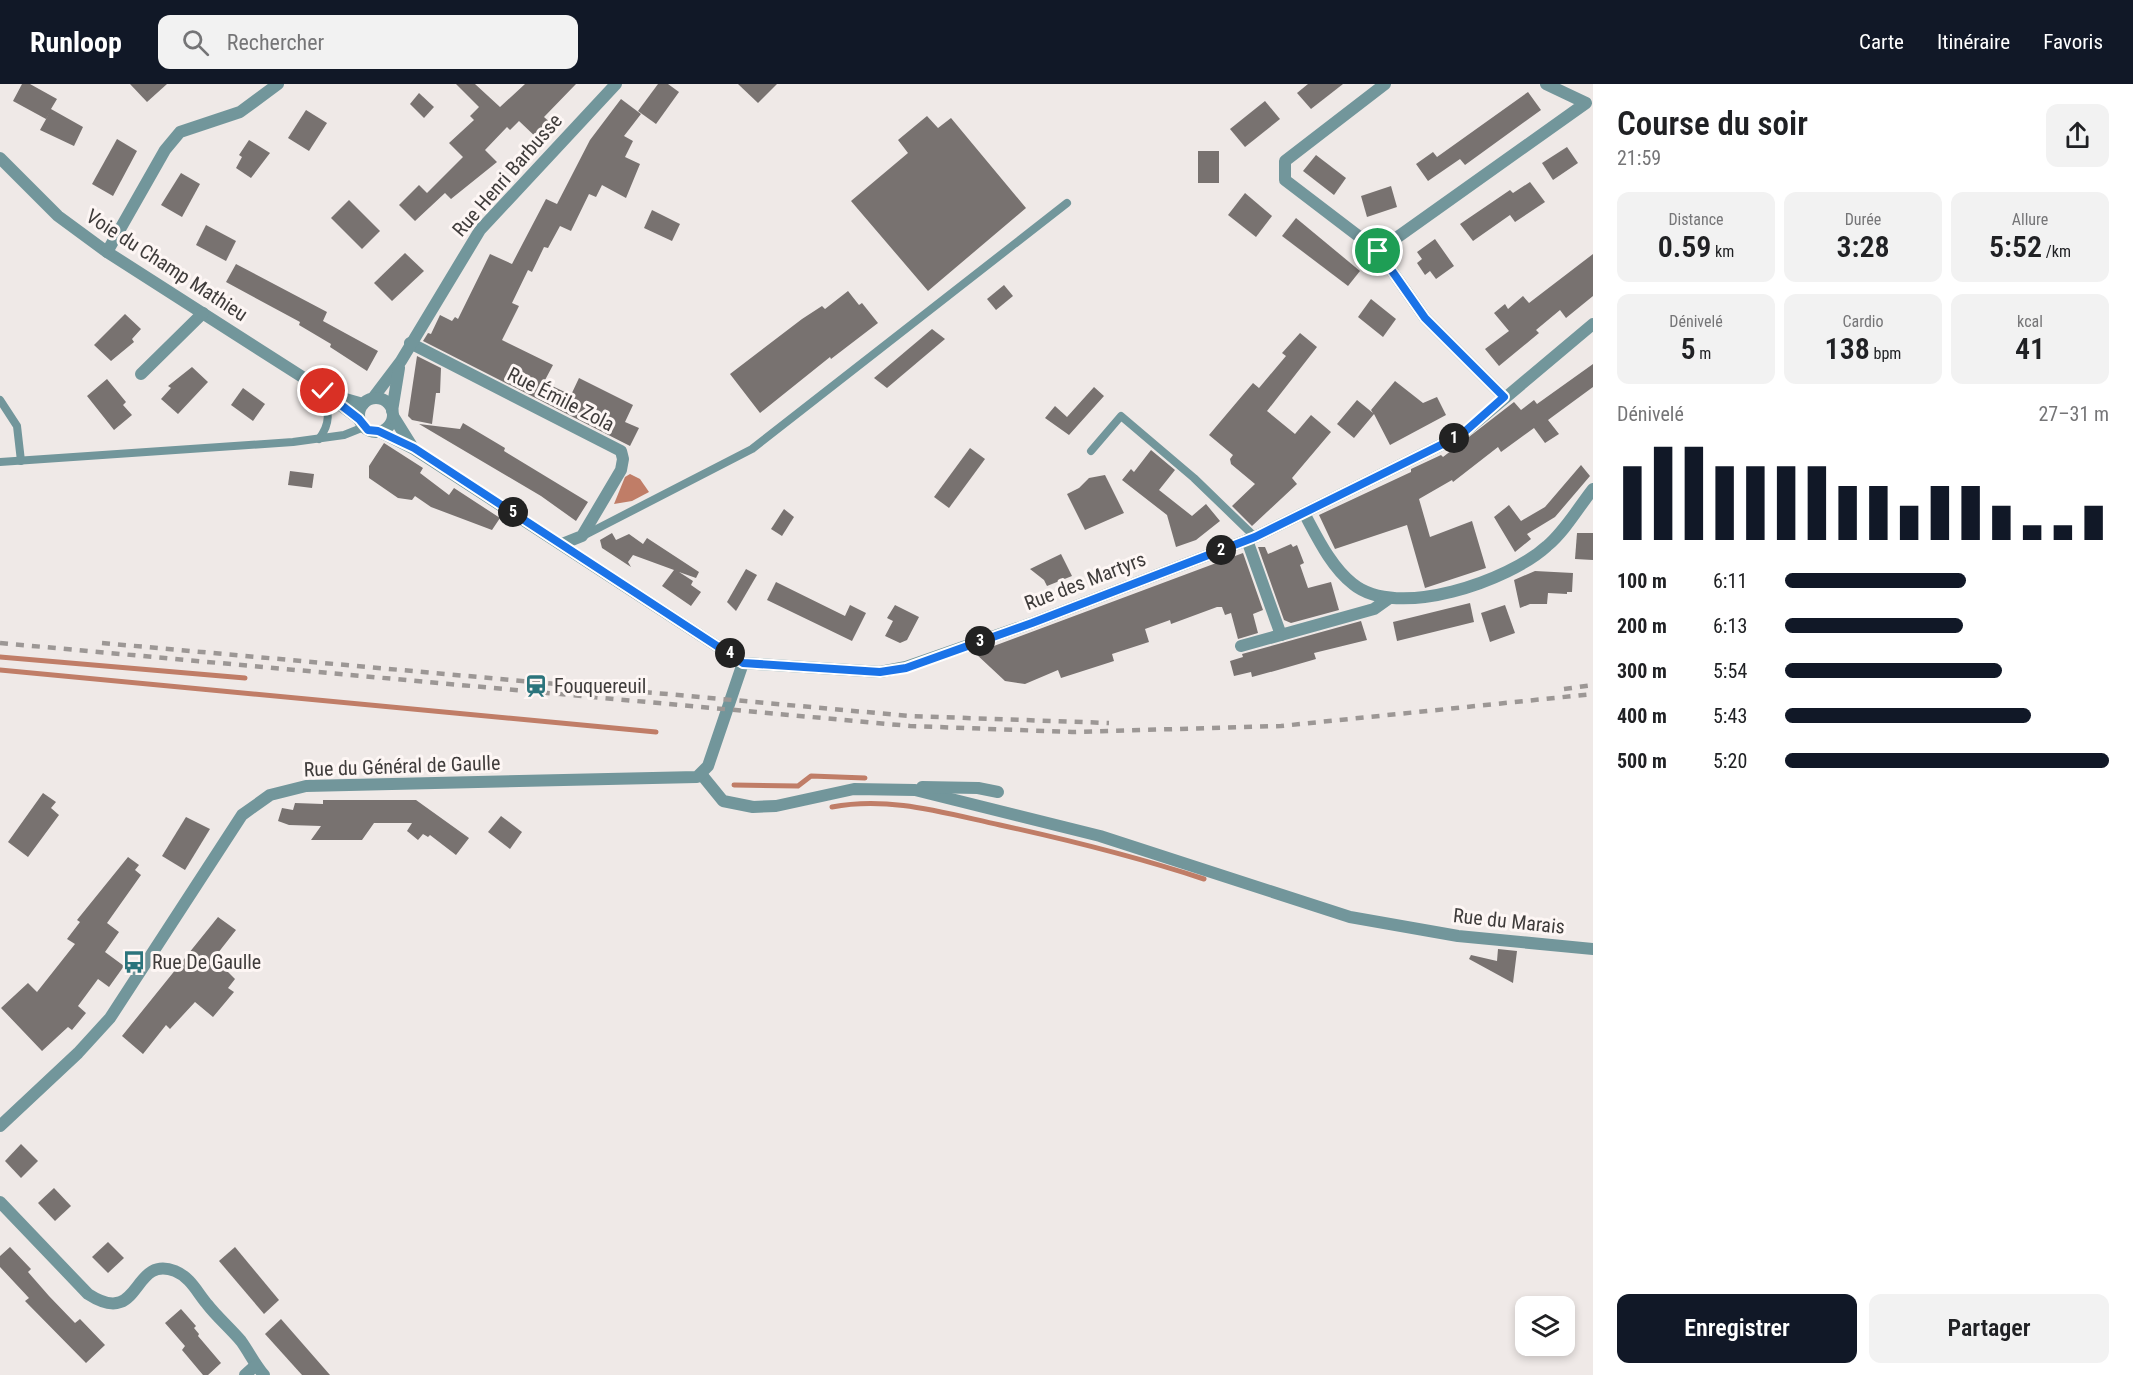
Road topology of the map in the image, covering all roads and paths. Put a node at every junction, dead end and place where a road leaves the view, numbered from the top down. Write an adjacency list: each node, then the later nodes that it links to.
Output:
1 (278, 84): 8 (street)
2 (616, 84): 11 (street, Rue Henri Barbusse)
3 (1385, 84): 7 (street)
4 (1546, 84): 7 (street)
5 (0, 158): 8 (street, Voie du Champ Mathieu)
6 (1067, 203): 28 (lane)
7 (1378, 251): 15 (street)
8 (107, 252): 9 (street, Voie du Champ Mathieu)
9 (202, 313): 13 (street); 14 (street, Voie du Champ Mathieu)
10 (1593, 324): 15 (street, Rue des Martyrs)
11 (410, 343): 12 (street, Rue Henri Barbusse); 28 (street, Rue Émile Zola)
12 (401, 362): 17 (street, Rue Henri Barbusse); 18 (street, Rue Henri Barbusse)
13 (141, 374)
14 (323, 391): 17 (street, Voie du Champ Mathieu); 19 (street, Voie du Champ Mathieu); 21 (lane)
15 (1504, 397): 27 (street, Rue des Martyrs)
16 (0, 400): 24 (lane)
17 (368, 401): 18 (street); 19 (street)
18 (392, 413): 20 (street); 22 (street)
19 (362, 423): 20 (street); 21 (lane)
20 (378, 431): 22 (street)
21 (319, 439): 24 (lane)
22 (414, 448): 30 (street)
23 (1091, 451): 29 (lane)
24 (21, 461): 25 (lane)
25 (0, 462)
26 (1593, 489): 31 (street)
27 (1304, 513): 29 (street, Rue des Martyrs); 31 (street)
28 (582, 536): 30 (street)
29 (1251, 539): 32 (street); 34 (street, Rue des Martyrs)
30 (562, 544): 34 (street, Rue des Martyrs)
31 (1388, 599): 32 (street)
32 (1281, 635): 33 (street)
33 (1241, 646)
34 (743, 663): 35 (street)
35 (701, 774): 36 (street); 39 (street, Rue du Général de Gaulle)
36 (901, 789): 37 (street); 38 (street, Rue du Marais)
37 (998, 792)
38 (1593, 949)
39 (0, 1126)
40 (0, 1202): 41 (street)
41 (260, 1370): 42 (street)
42 (245, 1375)

